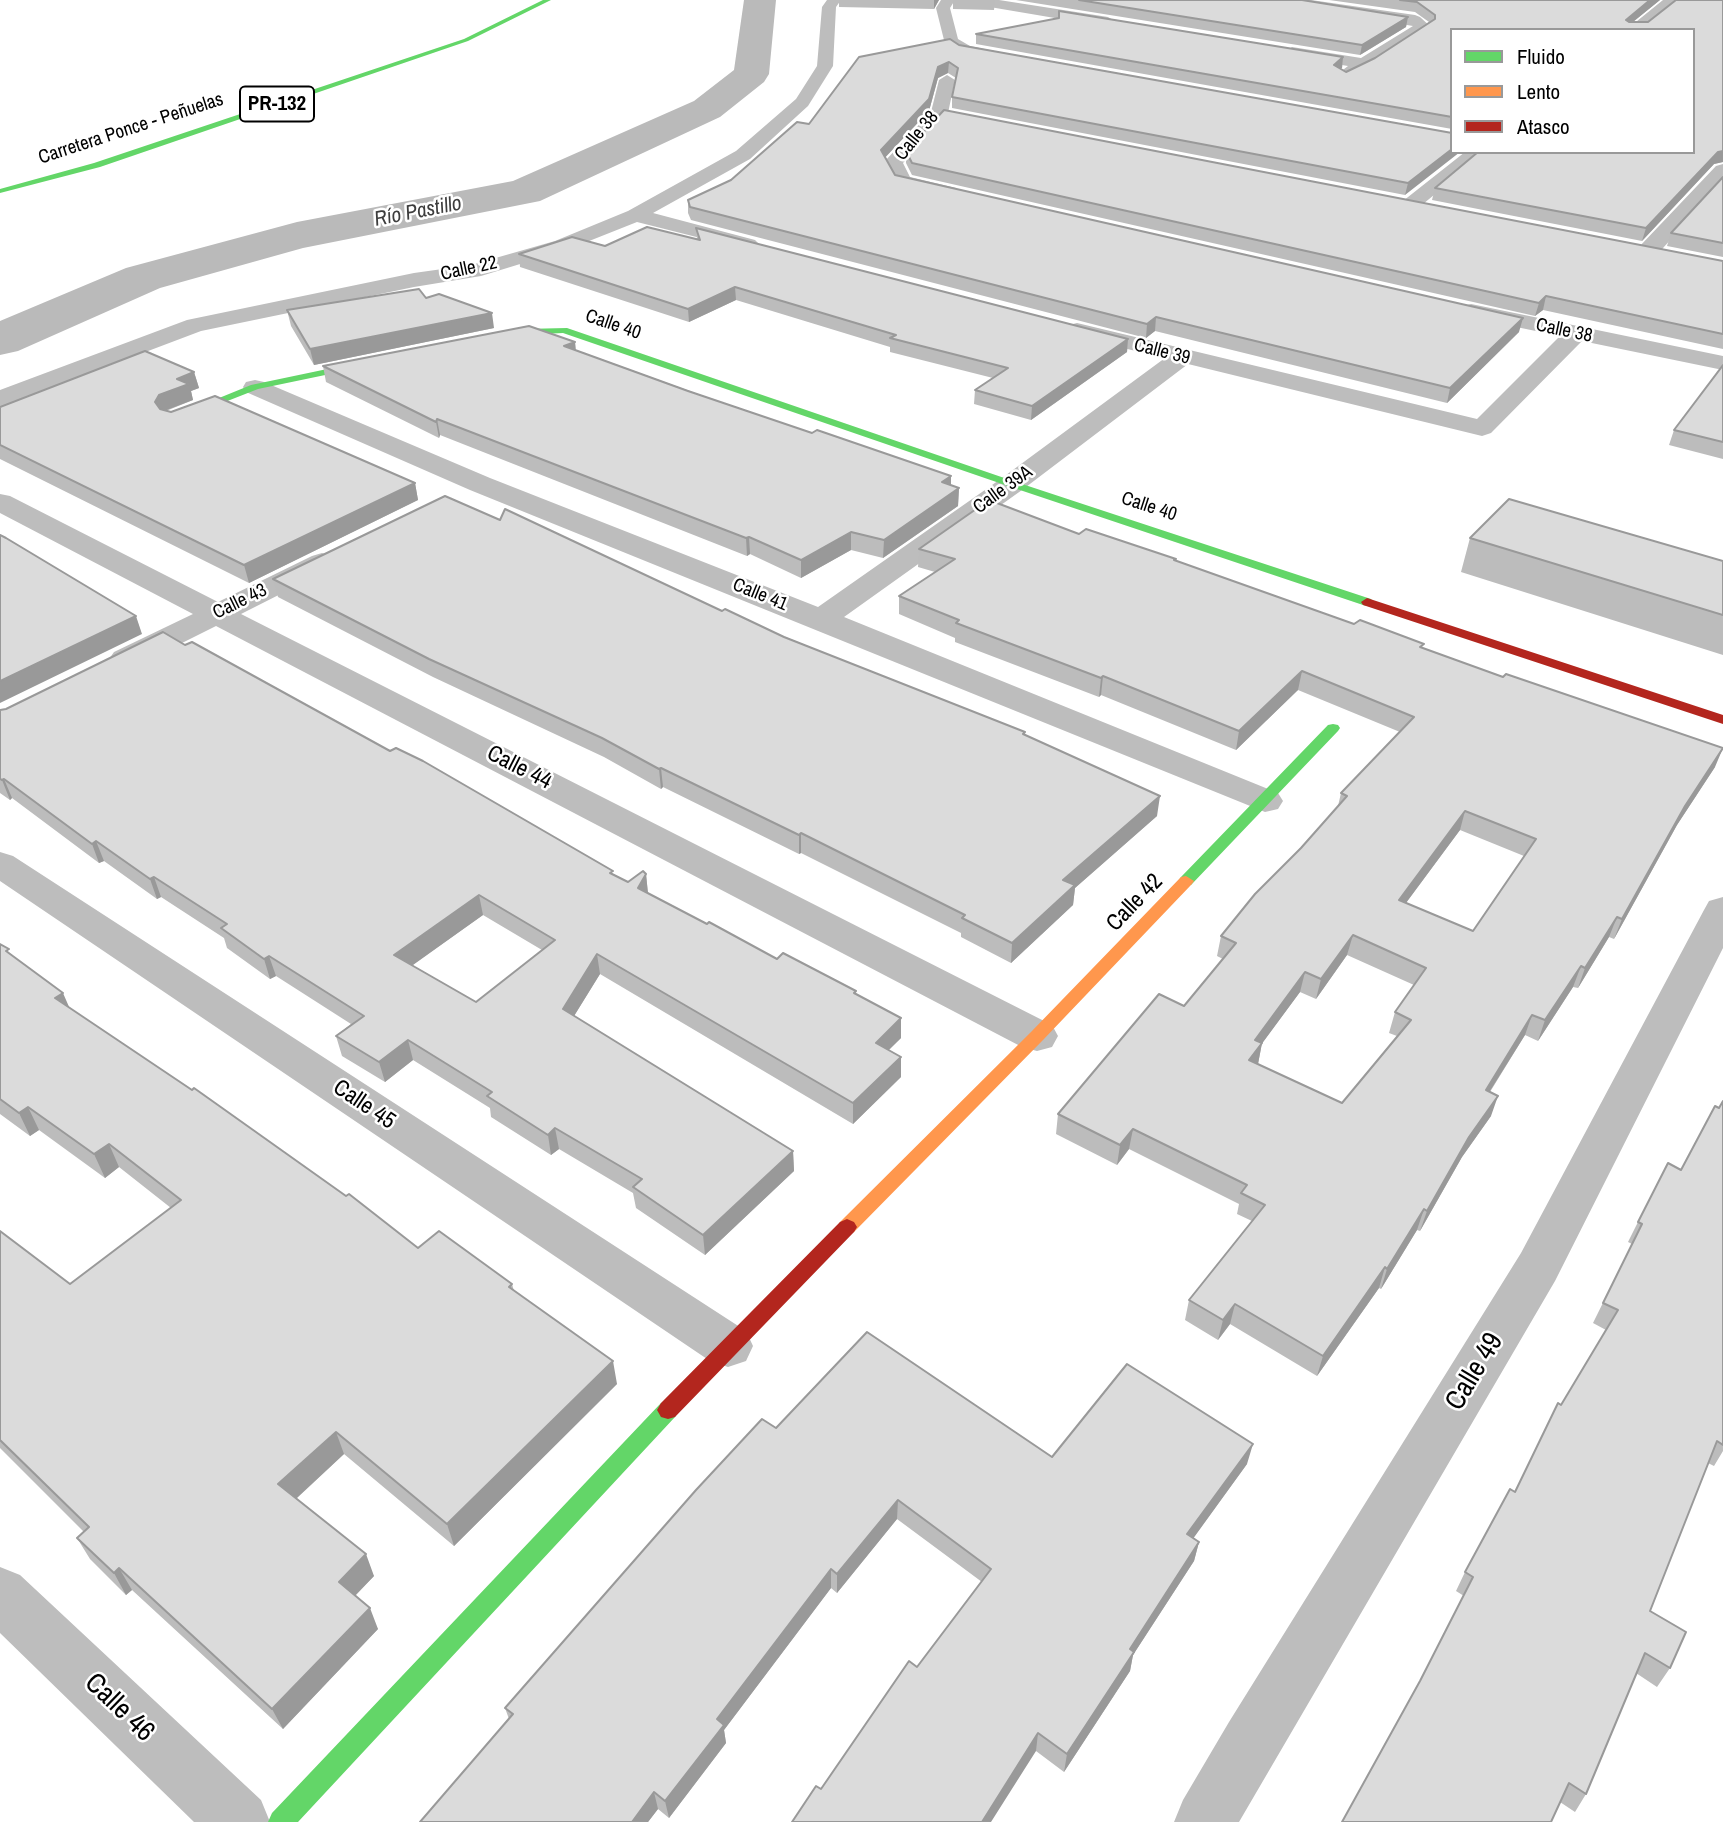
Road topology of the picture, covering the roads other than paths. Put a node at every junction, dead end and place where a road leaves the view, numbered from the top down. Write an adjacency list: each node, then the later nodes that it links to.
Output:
1 (548, 0): 16 (street, Carretera Ponce - Peñuelas / PR-132)
2 (834, 0): 19 (street, Calle 22)
3 (948, 0): 10 (street)
4 (972, 0): 7 (street)
5 (1281, 0): 11 (street)
6 (1723, 4): 8 (street)
7 (1122, 24)
8 (1637, 28)
9 (1271, 49): 11 (street)
10 (1020, 60)
11 (1366, 64): 12 (street)
12 (1341, 77)
13 (947, 80): 17 (street, Calle 38)
14 (1474, 154): 18 (street)
15 (1723, 170): 21 (street)
16 (0, 191)
17 (969, 197)
18 (1436, 211)
19 (635, 215): 20 (street); 30 (street, Calle 22)
20 (768, 250)
21 (1672, 257)
22 (1454, 307): 24 (street, Calle 38)
23 (1062, 326): 26 (street, Calle 39)
24 (1576, 335): 26 (street, Calle 39); 28 (street, Calle 38)
25 (469, 343): 33 (street, Calle 40)
26 (1182, 357): 33 (street, Calle 39A)
27 (389, 359): 29 (street)
28 (1723, 363)
29 (255, 387): 31 (street); 32 (street, Calle 41)
30 (0, 399)
31 (175, 418)
32 (480, 484): 35 (street); 38 (street, Calle 41)
33 (1012, 484): 38 (street, Calle 39A); 40 (street, Calle 40)
34 (0, 502): 37 (street, Calle 44)
35 (443, 503)
36 (343, 552): 37 (street, Calle 43)
37 (219, 613): 39 (street, Calle 43); 45 (street, Calle 44)
38 (821, 619): 42 (street, Calle 41)
39 (97, 672)
40 (1723, 720)
41 (1333, 728): 42 (street, Calle 42)
42 (1265, 801): 45 (street, Calle 42)
43 (0, 864): 46 (street, Calle 45)
44 (1723, 910): 50 (street, Calle 49)
45 (1038, 1036): 46 (street, Calle 42)
46 (728, 1346): 49 (street, Calle 42)
47 (0, 1594): 48 (street, Calle 46)
48 (239, 1822)
49 (281, 1822)
50 (1205, 1822)

